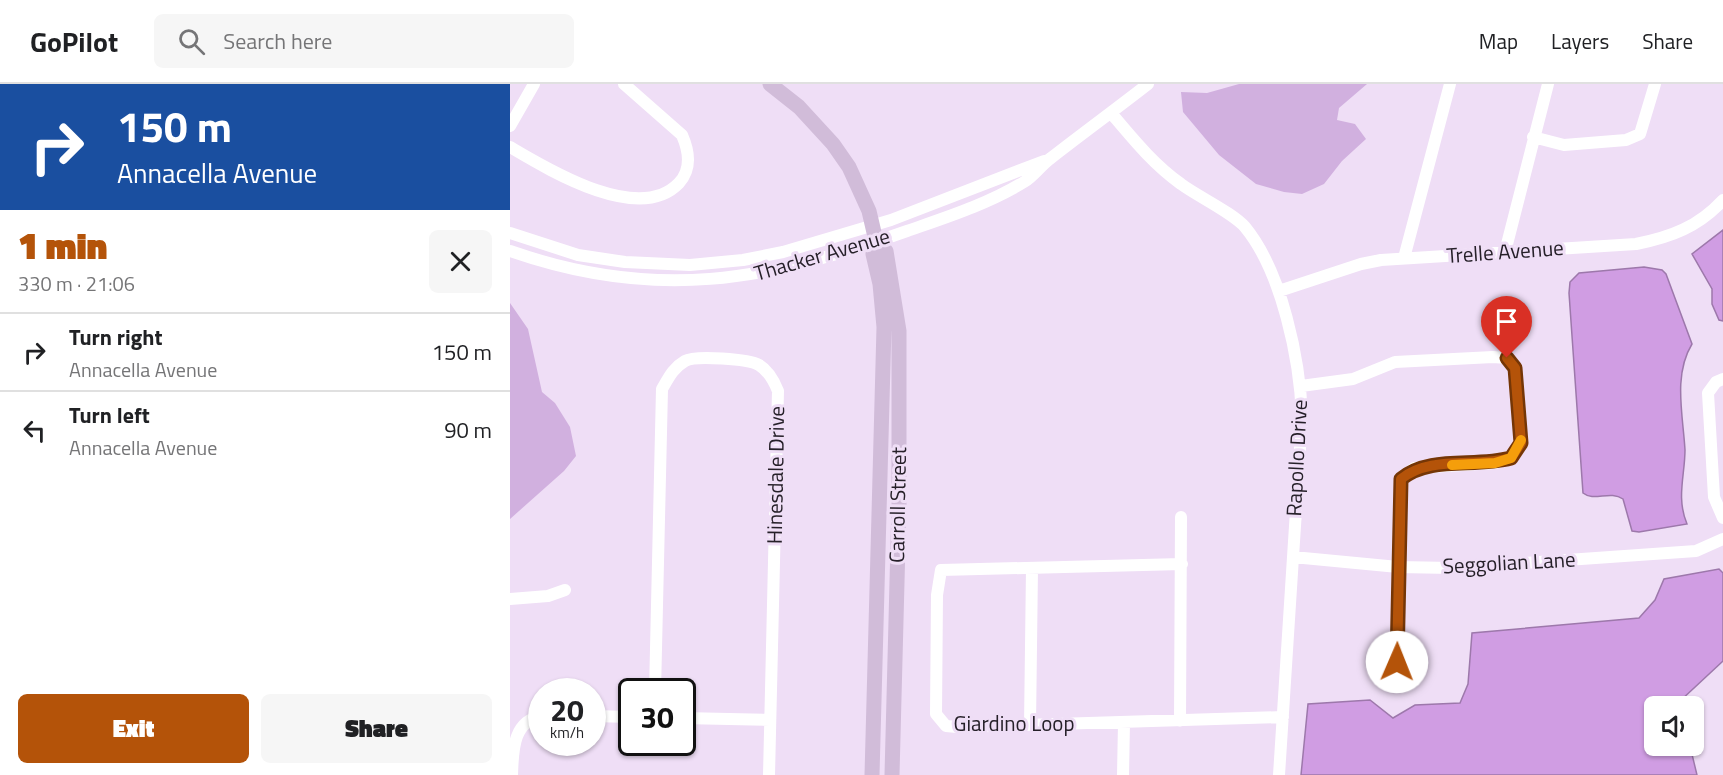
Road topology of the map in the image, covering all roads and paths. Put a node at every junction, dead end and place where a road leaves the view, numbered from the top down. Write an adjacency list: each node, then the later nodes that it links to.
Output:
1 (534, 84): 9 (street)
2 (624, 84): 11 (street)
3 (770, 84): 14 (main road, Carroll Street)
4 (1148, 84): 8 (street, Thacker Avenue)
5 (1450, 84): 19 (street)
6 (1548, 84): 10 (street)
7 (1654, 84): 10 (street)
8 (1111, 112): 12 (street, Thacker Avenue); 20 (street, Rapollo Drive)
9 (510, 126)
10 (1533, 137): 18 (street)
11 (510, 147)
12 (1048, 160): 14 (street, Thacker Avenue); 16 (street, Thacker Avenue)
13 (1723, 200): 18 (street, Trelle Avenue)
14 (873, 225): 15 (street, Thacker Avenue); 16 (main road, Carroll Street)
15 (510, 233)
16 (876, 241): 17 (street, Thacker Avenue); 21 (main road, Carroll Street); 24 (main road, Carroll Street)
17 (510, 251)
18 (1504, 252): 19 (street, Trelle Avenue)
19 (1404, 258): 20 (street, Trelle Avenue)
20 (1279, 291): 23 (street, Rapollo Drive)
21 (883, 370): 24 (main road); 45 (main road, Carroll Street)
22 (1723, 380): 26 (street)
23 (1301, 386): 28 (street, Rapollo Drive); 30 (street)
24 (899, 505): 46 (main road, Carroll Street)
25 (1181, 517): 29 (street)
26 (1723, 518)
27 (1723, 539): 30 (street, Seggolian Lane)
28 (1293, 557): 30 (street, Seggolian Lane); 36 (street, Rapollo Drive)
29 (1182, 564): 31 (street, Giardino Loop); 39 (street)
30 (1398, 567): 35 (street)
31 (1032, 568): 42 (street); 42 (street, Giardino Loop)
32 (565, 590): 33 (street)
33 (510, 599)
34 (655, 678): 38 (street, Hinesdale Drive)
35 (1405, 684)
36 (1283, 717): 39 (street, Giardino Loop); 48 (street, Rapollo Drive)
37 (696, 718): 38 (street)
38 (770, 720): 44 (street, Hinesdale Drive)
39 (1180, 721): 41 (street, Giardino Loop)
40 (528, 722): 43 (street)
41 (1124, 723): 42 (street, Giardino Loop); 47 (street)
42 (1030, 726)
43 (512, 775)
44 (769, 775)
45 (872, 775)
46 (892, 775)
47 (1123, 775)
48 (1279, 775)

